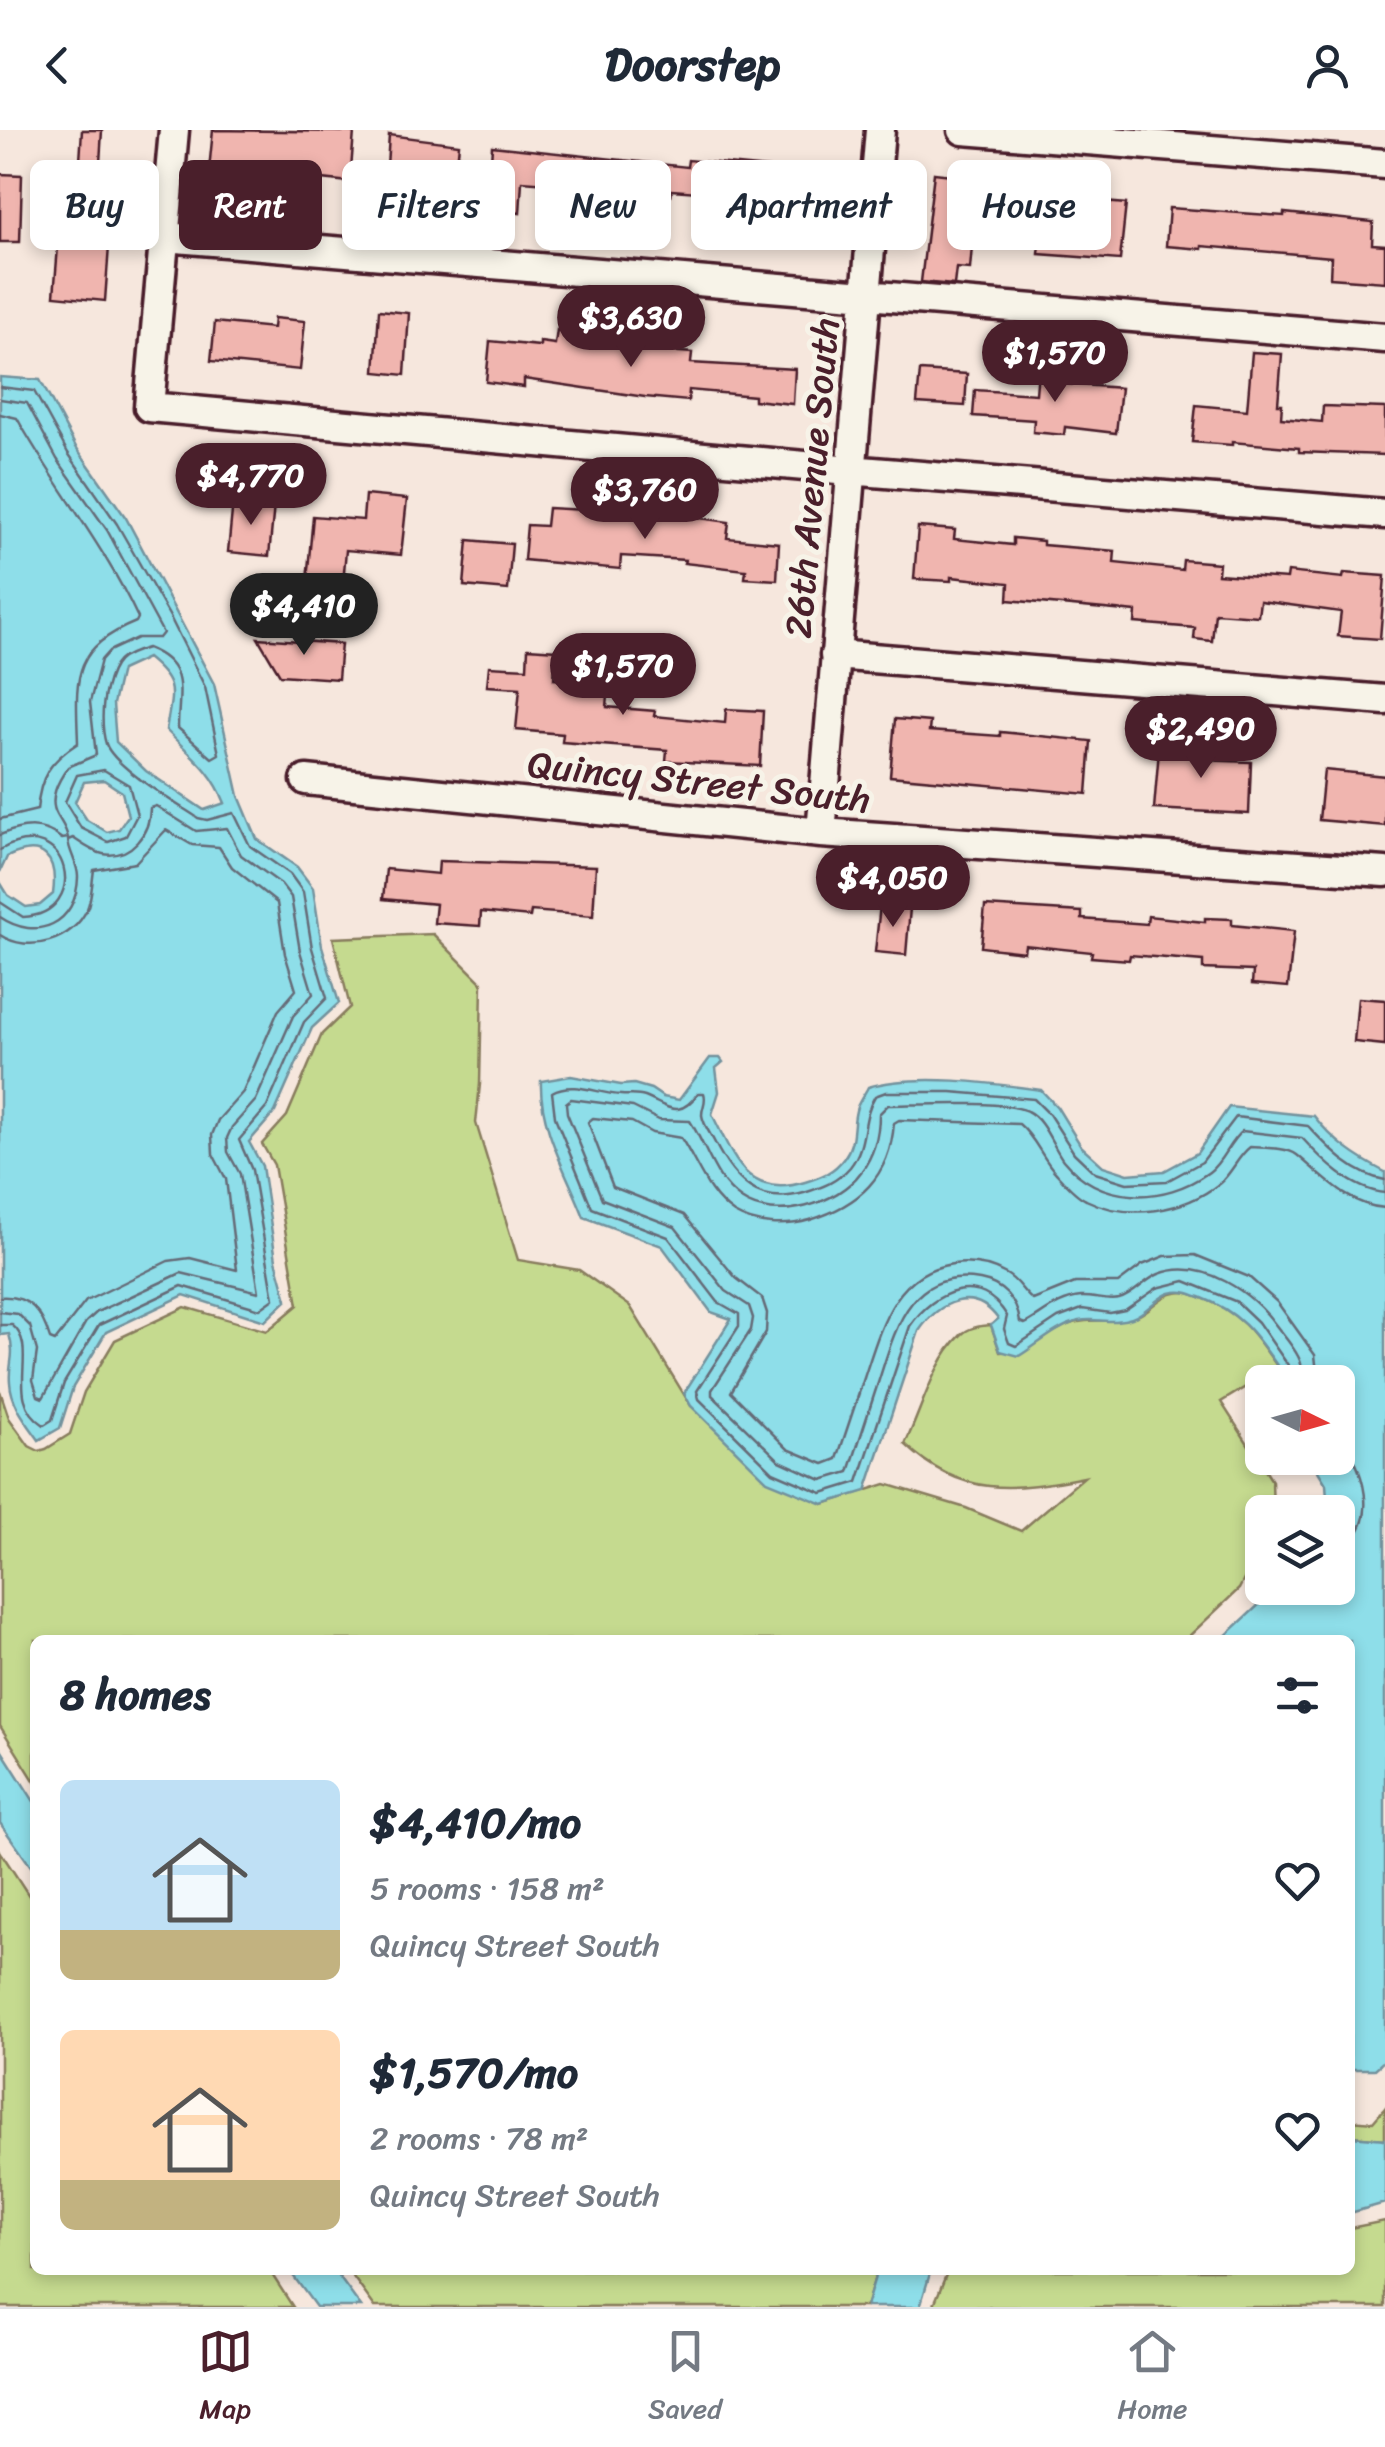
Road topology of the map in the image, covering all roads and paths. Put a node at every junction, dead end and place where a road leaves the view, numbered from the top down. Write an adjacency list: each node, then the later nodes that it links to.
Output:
1 (174, 130): 7 (street)
2 (880, 130): 8 (street, 26th Avenue South)
3 (963, 130): 4 (street)
4 (1028, 132): 5 (street)
5 (1174, 138): 6 (street)
6 (1385, 164)
7 (164, 237): 8 (street); 10 (street)
8 (865, 296): 9 (street); 10 (street, 26th Avenue South)
9 (1385, 338)
10 (849, 470): 11 (street); 12 (street, 26th Avenue South)
11 (1385, 514)
12 (835, 654): 13 (street); 15 (street, 26th Avenue South)
13 (1385, 700)
14 (306, 780): 15 (street, Quincy Street South)
15 (821, 833): 16 (street, Quincy Street South)
16 (1385, 872)

